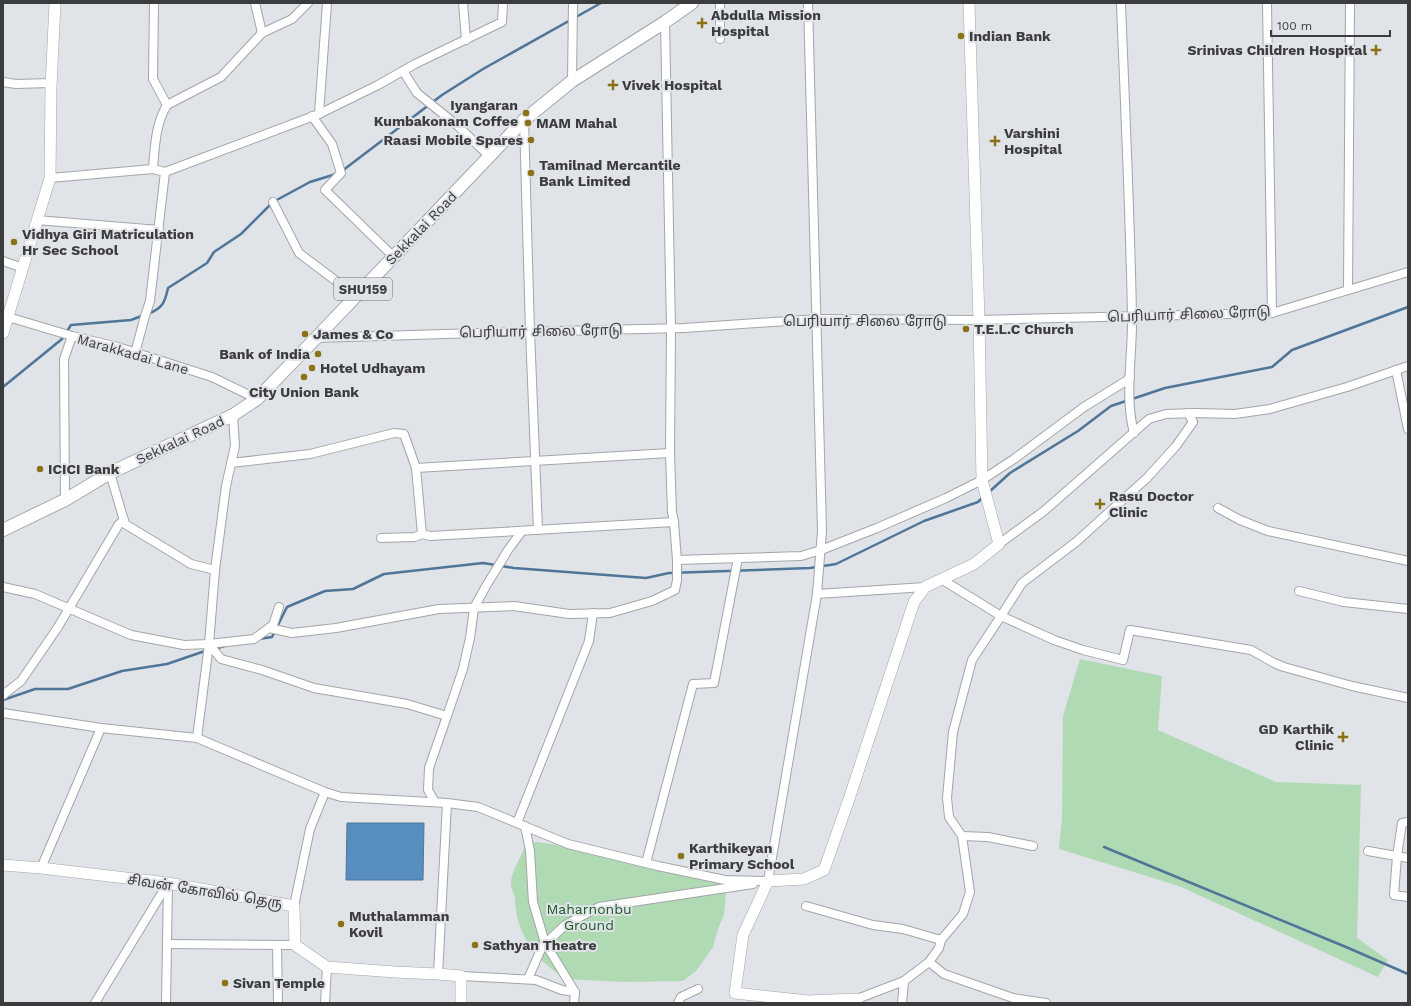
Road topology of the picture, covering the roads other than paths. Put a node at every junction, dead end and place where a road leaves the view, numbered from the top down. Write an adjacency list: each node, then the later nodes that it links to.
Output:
1 (55, 3): 23 (street)
2 (154, 3): 24 (street)
3 (255, 3): 17 (street)
4 (308, 3): 17 (street)
5 (327, 3): 25 (street)
6 (463, 3): 19 (street)
7 (503, 3): 19 (street)
8 (573, 3): 21 (street)
9 (692, 3): 16 (main road, Sekkalai Road / SHU159)
10 (720, 3): 18 (street)
11 (808, 3): 43 (street)
12 (969, 3): 44 (street)
13 (1121, 3): 42 (street)
14 (1267, 3): 40 (street)
15 (1350, 3): 38 (street)
16 (665, 22): 21 (main road, Sekkalai Road / SHU159); 45 (street)
17 (262, 33): 24 (street)
18 (720, 39)
19 (466, 40): 20 (street)
20 (403, 71): 25 (street); 27 (street)
21 (572, 81): 26 (main road, Sekkalai Road / SHU159)
22 (3, 82): 23 (street)
23 (51, 83): 30 (street)
24 (167, 105): 28 (street)
25 (316, 115): 29 (street); 34 (street)
26 (524, 120): 27 (main road, Sekkalai Road / SHU159); 46 (street)
27 (489, 156): 34 (main road, Sekkalai Road / SHU159)
28 (153, 169): 29 (street); 30 (street)
29 (165, 172): 33 (street)
30 (50, 178): 32 (street)
31 (273, 202): 39 (street)
32 (37, 220): 33 (street); 36 (street)
33 (159, 230): 50 (street)
34 (394, 257): 39 (main road, Sekkalai Road / SHU159)
35 (3, 261): 36 (street)
36 (23, 268): 41 (street)
37 (1408, 272): 38 (street, பெரியார் சிலை ரோடு)
38 (1348, 289): 40 (street, பெரியார் சிலை ரோடு)
39 (356, 296): 49 (main road, Sekkalai Road / SHU159)
40 (1272, 313): 42 (street, பெரியார் சிலை ரோடு)
41 (8, 317): 47 (street); 48 (street)
42 (1132, 317): 44 (street, பெரியார் சிலை ரோடு); 53 (street)
43 (817, 319): 44 (street, பெரியார் சிலை ரோடு); 45 (street, பெரியார் சிலை ரோடு); 75 (street)
44 (979, 320): 64 (street)
45 (671, 328): 46 (street, பெரியார் சிலை ரோடு); 59 (street)
46 (530, 332): 49 (street, பெரியார் சிலை ரோடு); 60 (street)
47 (3, 333)
48 (72, 336): 50 (street, Marakkadai Lane); 65 (street, Marakkadai Lane)
49 (316, 338): 54 (main road, Sekkalai Road / SHU159)
50 (135, 353): 54 (street, Marakkadai Lane)
51 (1408, 366): 52 (street)
52 (1396, 370): 55 (street); 57 (street)
53 (1130, 377): 58 (street); 64 (street)
54 (257, 398): 56 (main road, Sekkalai Road / SHU159)
55 (1188, 413): 58 (street); 90 (street)
56 (233, 415): 61 (street); 63 (main road, Sekkalai Road / SHU159)
57 (1408, 429)
58 (1134, 433): 74 (street)
59 (670, 453): 60 (street); 68 (street)
60 (536, 462): 62 (street); 70 (street)
61 (231, 463): 62 (street); 79 (street)
62 (416, 468): 72 (street)
63 (110, 473): 65 (main road, Sekkalai Road / SHU159); 67 (street)
64 (982, 480): 74 (street); 75 (street)
65 (65, 500): 69 (main road, Sekkalai Road / SHU159)
66 (1218, 508): 78 (street)
67 (124, 520): 79 (street); 87 (street)
68 (674, 522): 70 (street); 77 (street)
69 (3, 530)
70 (538, 530): 71 (street)
71 (522, 531): 72 (street); 86 (street)
72 (422, 534): 73 (street)
73 (381, 538)
74 (999, 544): 80 (street)
75 (821, 550): 76 (street); 84 (street)
76 (738, 558): 77 (street); 109 (street)
77 (677, 561): 89 (street)
78 (1408, 561)
79 (215, 570): 92 (street)
80 (941, 579): 82 (street); 90 (street)
81 (3, 587): 87 (street)
82 (925, 587): 84 (street); 112 (street)
83 (1299, 591): 88 (street)
84 (817, 594): 112 (street)
85 (279, 608): 91 (street)
86 (474, 608): 89 (street); 91 (street); 96 (street)
87 (68, 609): 92 (street); 93 (street)
88 (1408, 609)
89 (593, 613): 103 (street)
90 (1001, 616): 94 (street); 104 (street)
91 (269, 628): 92 (street)
92 (209, 644): 96 (street); 98 (street)
93 (3, 695)
94 (1408, 698)
95 (3, 713): 97 (street)
96 (447, 716): 100 (street)
97 (102, 728): 98 (street); 111 (street)
98 (197, 738): 99 (street)
99 (325, 792): 100 (street); 115 (street)
100 (434, 802): 101 (street)
101 (446, 803): 103 (street); 124 (street)
102 (1408, 822): 107 (street)
103 (521, 825): 109 (street); 118 (street)
104 (962, 836): 105 (street); 117 (street)
105 (1033, 846)
106 (1368, 851): 107 (street)
107 (1397, 856): 108 (street); 114 (street)
108 (1408, 858)
109 (646, 863): 112 (street)
110 (3, 865): 111 (street, சிவன் கோவில் தெரு)
111 (41, 868): 113 (street, சிவன் கோவில் தெரு)
112 (768, 881): 118 (street); 130 (street)
113 (168, 883): 115 (street, சிவன் கோவில் தெரு); 119 (street); 132 (street)
114 (1408, 897)
115 (294, 906): 121 (street, சிவன் கோவில் தெரு)
116 (806, 906): 117 (street)
117 (941, 940): 122 (street)
118 (545, 943): 126 (street); 129 (street)
119 (167, 944): 120 (street); 133 (street)
120 (277, 945): 121 (street); 134 (street)
121 (295, 945): 123 (street)
122 (929, 962): 127 (street); 140 (street)
123 (327, 967): 124 (street); 135 (street)
124 (438, 974): 125 (street)
125 (461, 976): 126 (street); 136 (street)
126 (528, 980): 129 (street)
127 (904, 981): 131 (street); 139 (street)
128 (698, 989): 138 (street)
129 (574, 992): 137 (street)
130 (795, 1001): 131 (street)
131 (857, 1001)
132 (95, 1003)
133 (166, 1003)
134 (278, 1003)
135 (325, 1003)
136 (461, 1003)
137 (574, 1003)
138 (678, 1003)
139 (902, 1003)
140 (1046, 1003)

